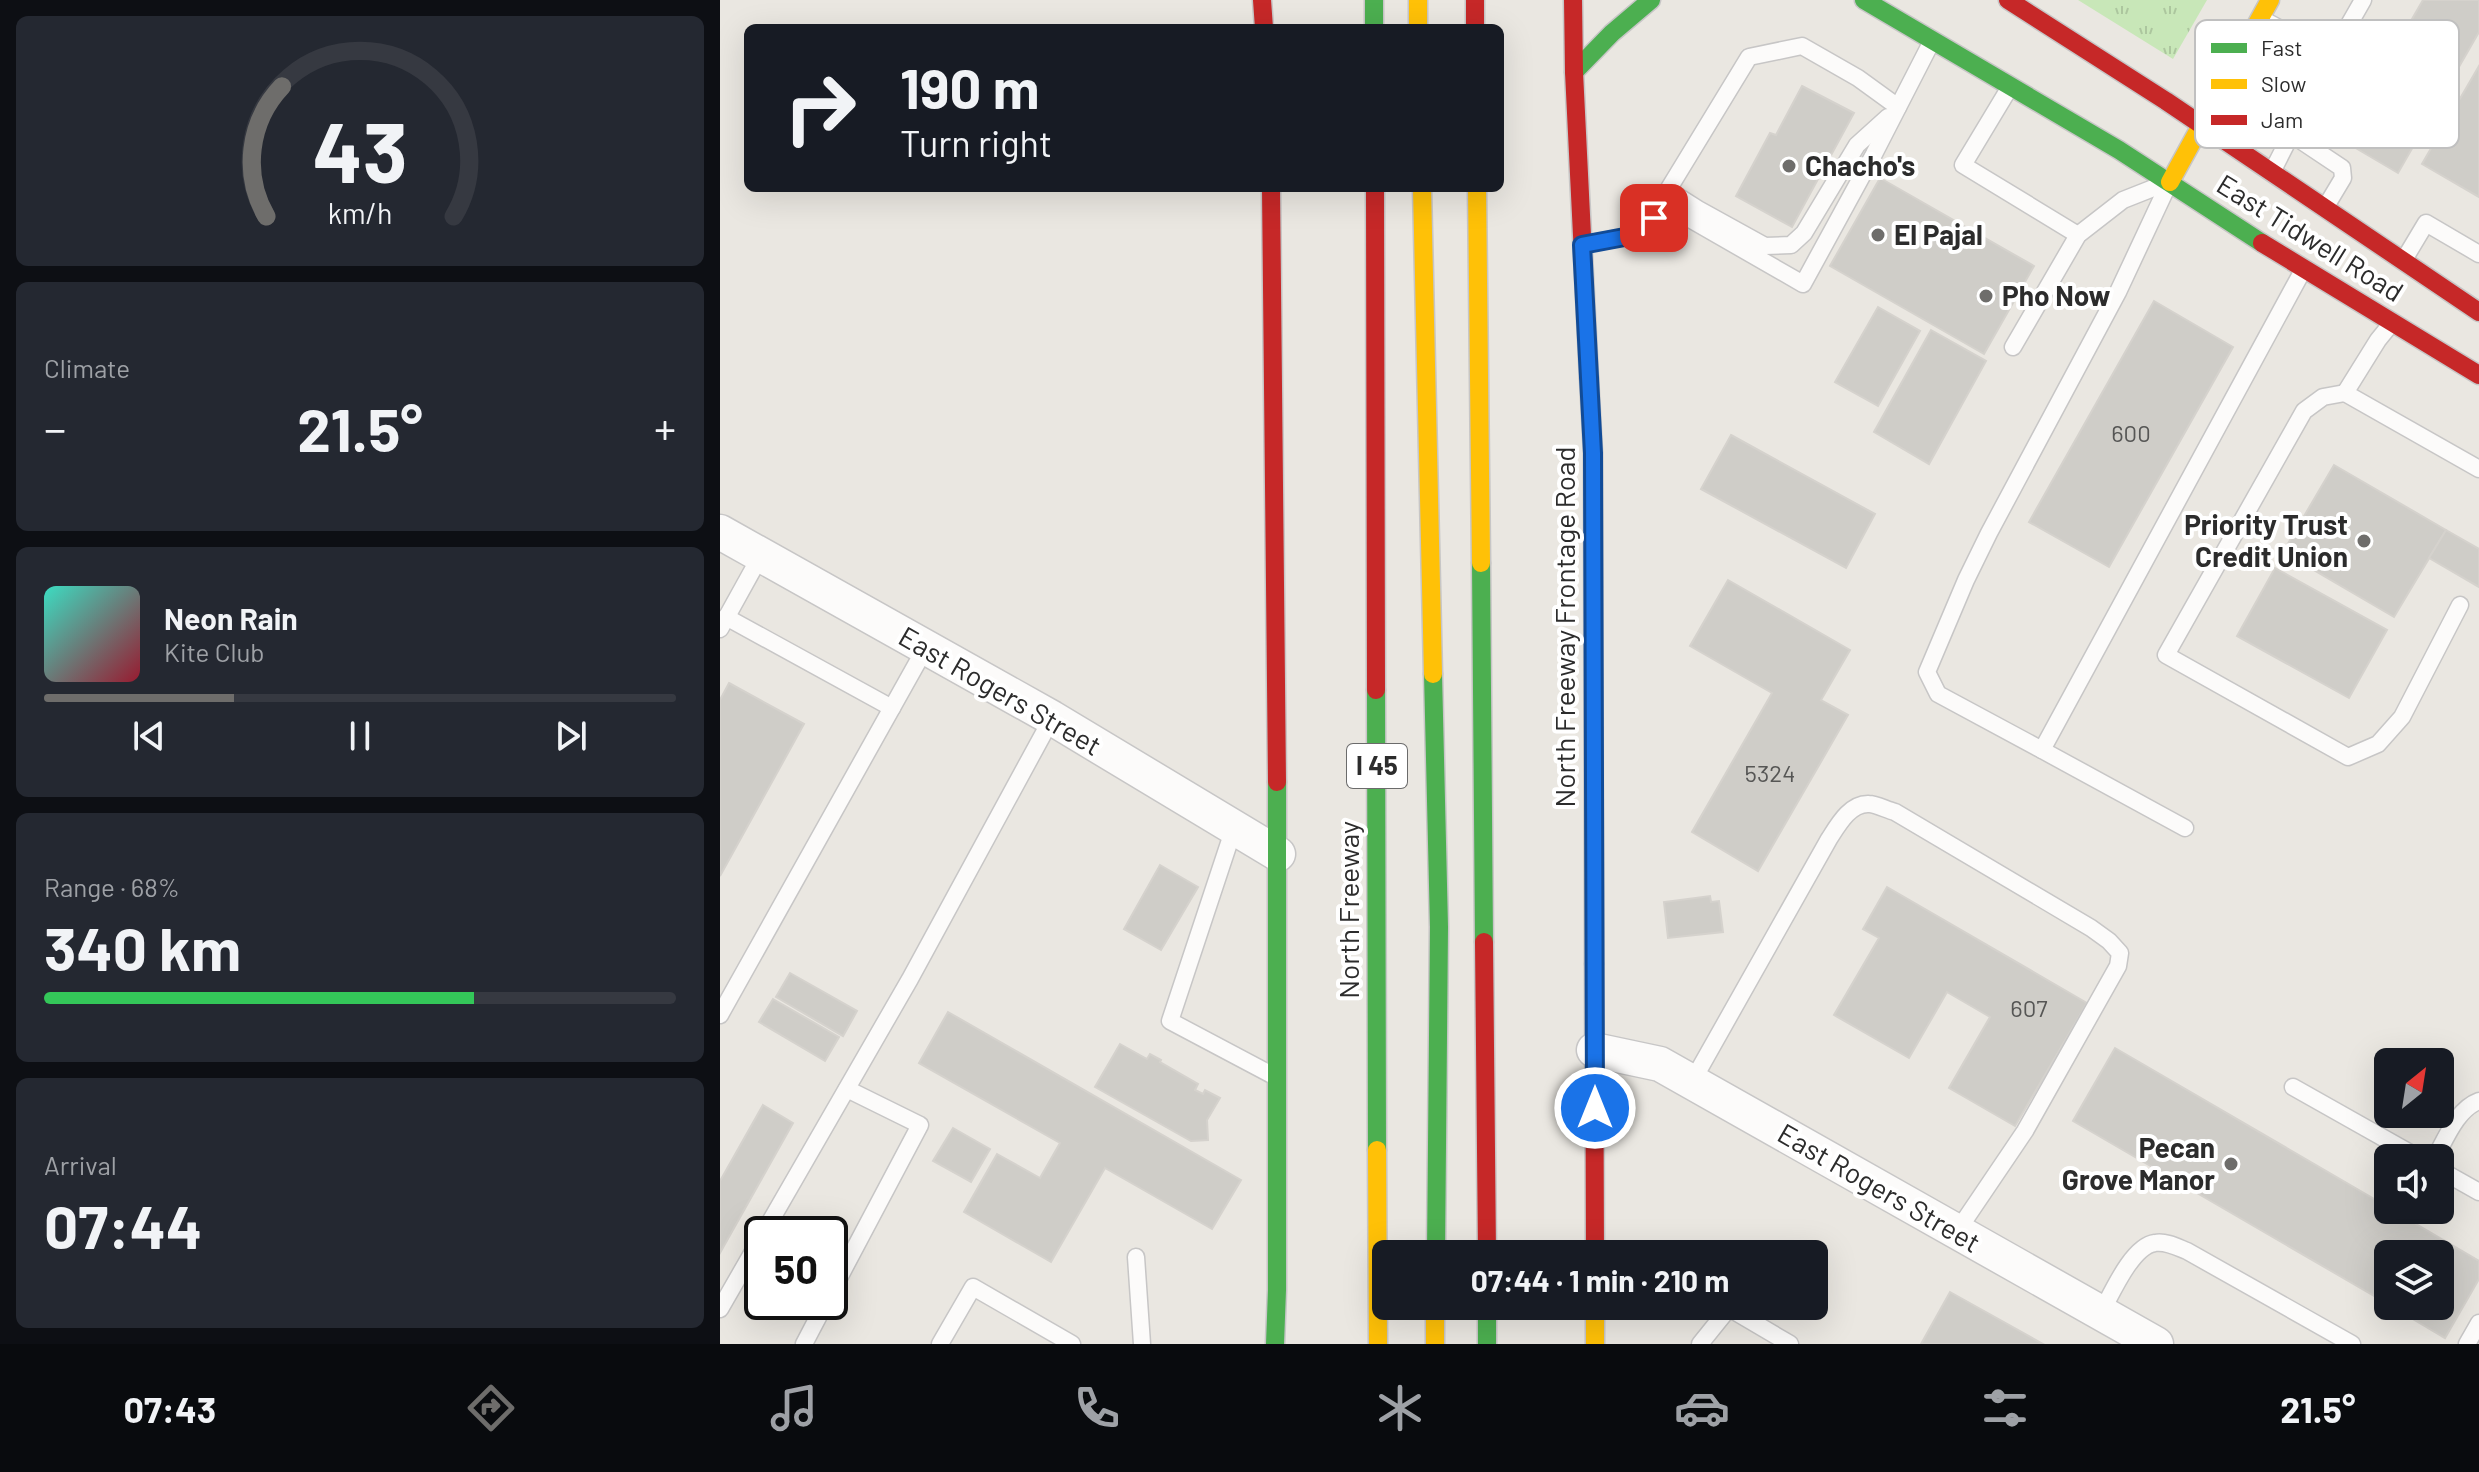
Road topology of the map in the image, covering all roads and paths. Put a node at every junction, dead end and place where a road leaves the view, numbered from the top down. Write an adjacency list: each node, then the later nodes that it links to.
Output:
1 (1262, 0): 14 (main road)
2 (1374, 0): 15 (main road)
3 (1418, 0): 16 (main road)
4 (1475, 0): 17 (main road)
5 (1573, 0): 19 (main road, North Freeway Frontage Road)
6 (1651, 0): 19 (main road)
7 (1864, 0): 18 (main road, East Tidwell Road)
8 (2008, 0): 22 (main road, East Tidwell Road)
9 (2270, 0): 11 (main road)
10 (2363, 0): 13 (lane)
11 (2260, 18): 12 (lane)
12 (2264, 20)
13 (2352, 20)
14 (1264, 24)
15 (1374, 24)
16 (1418, 24)
17 (1475, 24)
18 (1933, 40): 20 (main road, East Tidwell Road); 21 (lane)
19 (1574, 72): 36 (main road, North Freeway Frontage Road)
20 (2011, 85): 28 (main road, East Tidwell Road); 35 (lane)
21 (1898, 107): 33 (lane); 33 (lane); 33 (lane)
22 (2195, 121)
23 (2195, 134): 28 (main road)
24 (2236, 148): 27 (main road, East Tidwell Road)
25 (2284, 148): 27 (lane)
26 (2312, 148): 34 (lane)
27 (2272, 172): 34 (main road, East Tidwell Road)
28 (2170, 182): 35 (lane); 39 (main road, East Tidwell Road); 53 (lane)
29 (1271, 192): 56 (main road)
30 (1375, 192): 88 (main road, North Freeway / I 45)
31 (1422, 192): 70 (main road)
32 (1477, 192): 71 (main road)
33 (1665, 196): 36 (lane)
34 (2325, 208): 38 (main road, East Tidwell Road)
35 (2078, 235): 42 (lane)
36 (1582, 245): 58 (main road, North Freeway Frontage Road)
37 (2479, 254): 38 (lane)
38 (2403, 260): 40 (main road, East Tidwell Road)
39 (2303, 270): 41 (main road, East Tidwell Road); 53 (lane)
40 (2479, 312)
41 (2392, 323): 43 (main road, East Tidwell Road); 44 (lane)
42 (2013, 347)
43 (2479, 375)
44 (2345, 393): 45 (lane); 48 (lane)
45 (2479, 469)
46 (720, 532): 47 (street, East Rogers Street)
47 (761, 555): 49 (lane); 50 (street, East Rogers Street)
48 (2460, 605)
49 (723, 623): 51 (lane)
50 (926, 647): 51 (lane); 52 (street, East Rogers Street)
51 (892, 708): 57 (lane)
52 (1052, 718): 54 (street, East Rogers Street); 62 (lane)
53 (2042, 750): 55 (lane)
54 (1234, 828): 56 (street, East Rogers Street); 59 (lane)
55 (2185, 828)
56 (1278, 854): 59 (main road)
57 (720, 1015)
58 (1594, 1050): 60 (street, East Rogers Street); 72 (main road, North Freeway Frontage Road)
59 (1277, 1078): 87 (main road)
60 (1692, 1082): 69 (street, East Rogers Street); 69 (lane)
61 (2293, 1087): 64 (lane)
62 (847, 1089): 68 (lane); 74 (lane)
63 (2479, 1101): 65 (lane)
64 (2394, 1144)
65 (2443, 1144)
66 (2454, 1178): 67 (lane)
67 (2479, 1192)
68 (774, 1216)
69 (1956, 1233): 77 (street, East Rogers Street)
70 (1436, 1240)
71 (1487, 1240)
72 (1595, 1240)
73 (1136, 1257): 86 (lane)
74 (848, 1261)
75 (744, 1268): 76 (lane)
76 (720, 1309)
77 (2101, 1313): 94 (street, East Rogers Street); 95 (lane)
78 (817, 1320): 83 (lane)
79 (1435, 1320): 89 (main road)
80 (1487, 1320): 90 (main road)
81 (1595, 1320): 91 (main road)
82 (2479, 1323): 96 (lane)
83 (804, 1344)
84 (940, 1344): 85 (lane)
85 (1072, 1344)
86 (1142, 1344)
87 (1275, 1344)
88 (1378, 1344)
89 (1435, 1344)
90 (1487, 1344)
91 (1595, 1344)
92 (1700, 1344): 93 (lane)
93 (1790, 1344)
94 (2156, 1344)
95 (2352, 1344)
96 (2467, 1344)

